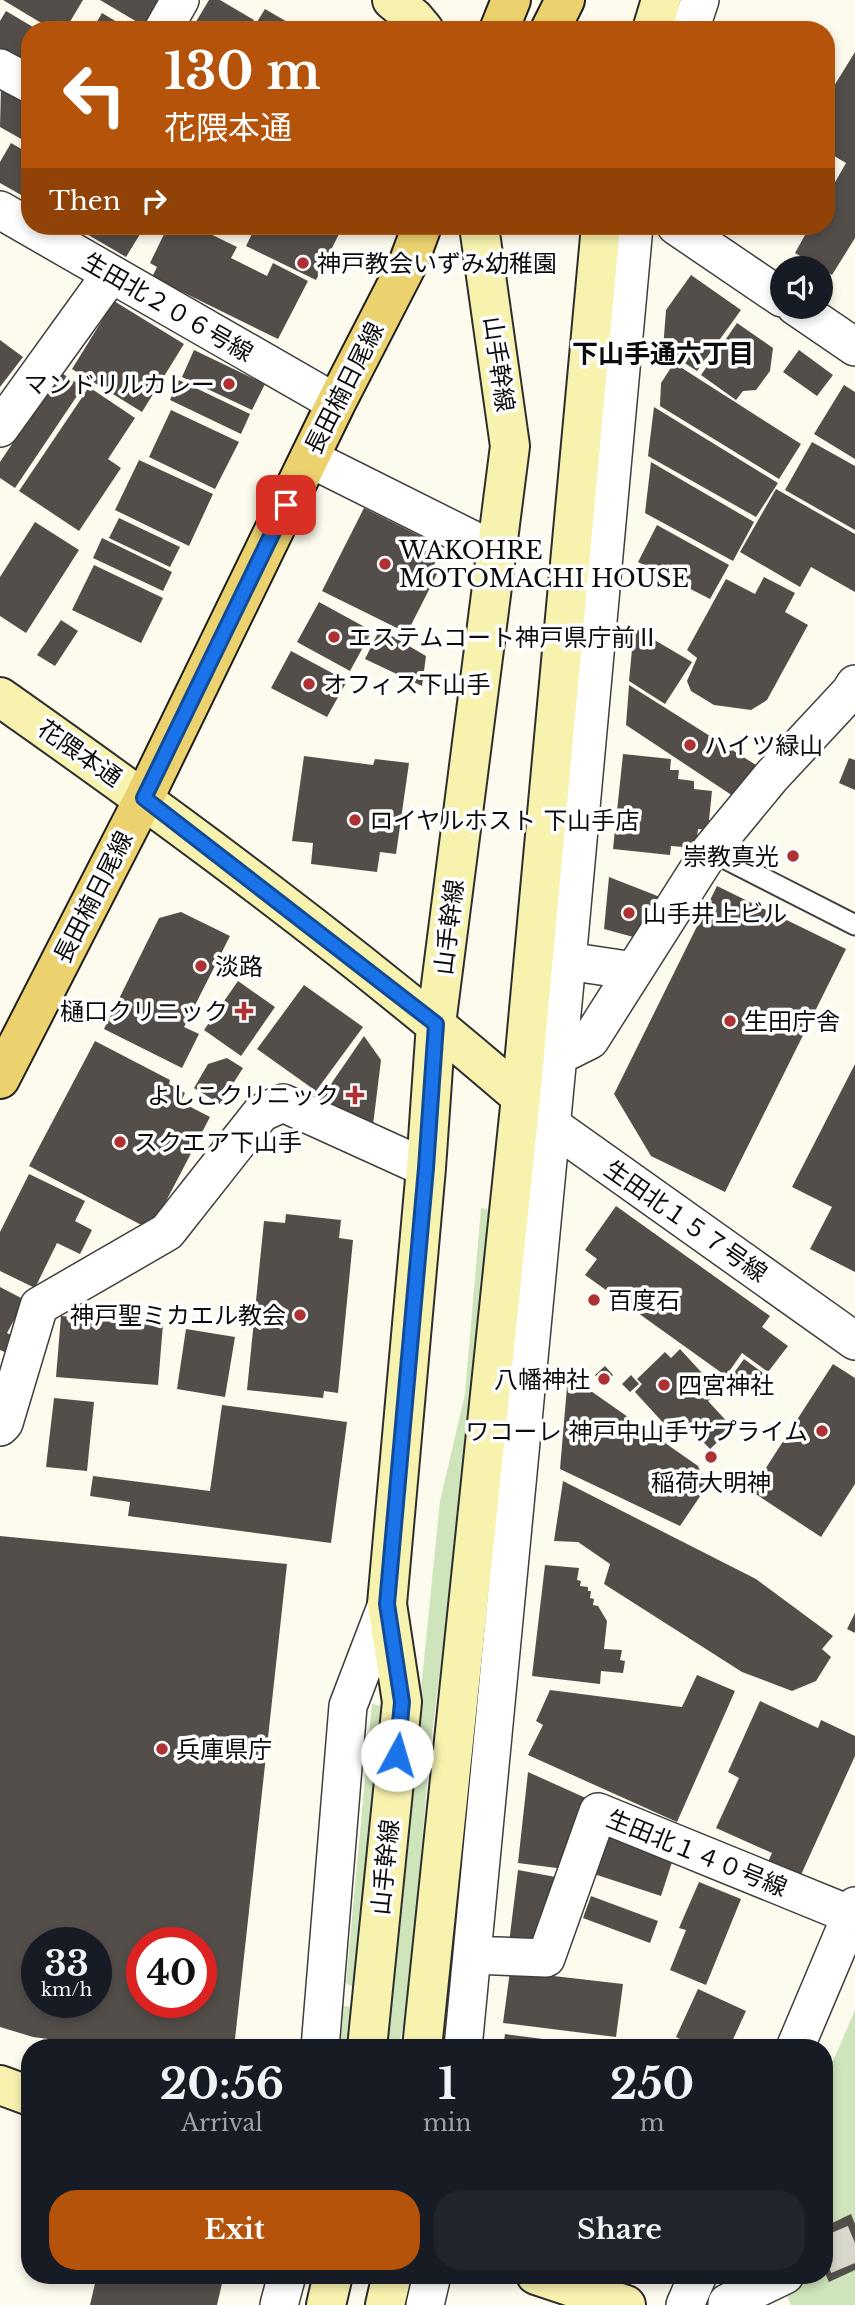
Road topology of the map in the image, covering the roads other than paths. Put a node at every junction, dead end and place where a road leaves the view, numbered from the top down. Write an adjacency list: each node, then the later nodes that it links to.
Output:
1 (180, 0): 7 (street)
2 (392, 0): 8 (street)
3 (511, 0): 9 (main road)
4 (565, 0): 10 (main road)
5 (661, 0): 11 (street)
6 (700, 0): 12 (street)
7 (168, 21)
8 (416, 21)
9 (503, 21)
10 (554, 21)
11 (655, 21)
12 (693, 21)
13 (0, 68): 14 (street)
14 (21, 79)
15 (0, 210): 16 (street, 生田北２０６号線)
16 (21, 222)
17 (43, 235): 25 (street, 生田北２０６号線)
18 (419, 235): 24 (main road, 長田楠日尾線)
19 (430, 235): 24 (main road, 長田楠日尾線)
20 (480, 235): 32 (street, 山手幹線)
21 (600, 235): 43 (street)
22 (633, 235): 38 (street)
23 (689, 235): 26 (street)
24 (409, 261): 29 (main road, 長田楠日尾線)
25 (111, 274): 29 (street, 生田北２０６号線); 30 (street)
26 (770, 290)
27 (813, 319): 28 (street)
28 (855, 347)
29 (336, 403): 31 (main road, 長田楠日尾線)
30 (0, 428)
31 (309, 458): 32 (street); 35 (main road, 長田楠日尾線)
32 (497, 552): 40 (street, 山手幹線)
33 (854, 690): 36 (street)
34 (0, 697): 35 (street, 花隈本通)
35 (144, 798): 40 (street, 花隈本通); 42 (main road, 長田楠日尾線)
36 (710, 852): 37 (lane); 39 (street)
37 (855, 925)
38 (567, 961): 39 (street); 41 (street)
39 (634, 971): 41 (street)
40 (436, 1024): 43 (street, 花隈本通); 45 (street, 山手幹線)
41 (558, 1056): 44 (street)
42 (0, 1079)
43 (521, 1097): 44 (street, 生田北１５７号線); 53 (street)
44 (550, 1124): 46 (street, 生田北１５７号線); 50 (street)
45 (426, 1168): 47 (street); 48 (street, 山手幹線)
46 (855, 1341)
47 (0, 1427)
48 (387, 1604): 51 (street); 52 (street, 山手幹線)
49 (853, 1910): 50 (street, 生田北１４０号線); 55 (street)
50 (473, 1955): 54 (street)
51 (321, 2039)
52 (368, 2039)
53 (423, 2039)
54 (464, 2039)
55 (799, 2039)
56 (0, 2085): 57 (street)
57 (21, 2092)
58 (285, 2284): 66 (street)
59 (331, 2284): 67 (street)
60 (390, 2284): 68 (street)
61 (430, 2284): 69 (street)
62 (563, 2284): 70 (street)
63 (694, 2284): 71 (street)
64 (766, 2284): 65 (street)
65 (727, 2303)
66 (279, 2305)
67 (326, 2305)
68 (385, 2305)
69 (425, 2305)
70 (626, 2305)
71 (685, 2305)

